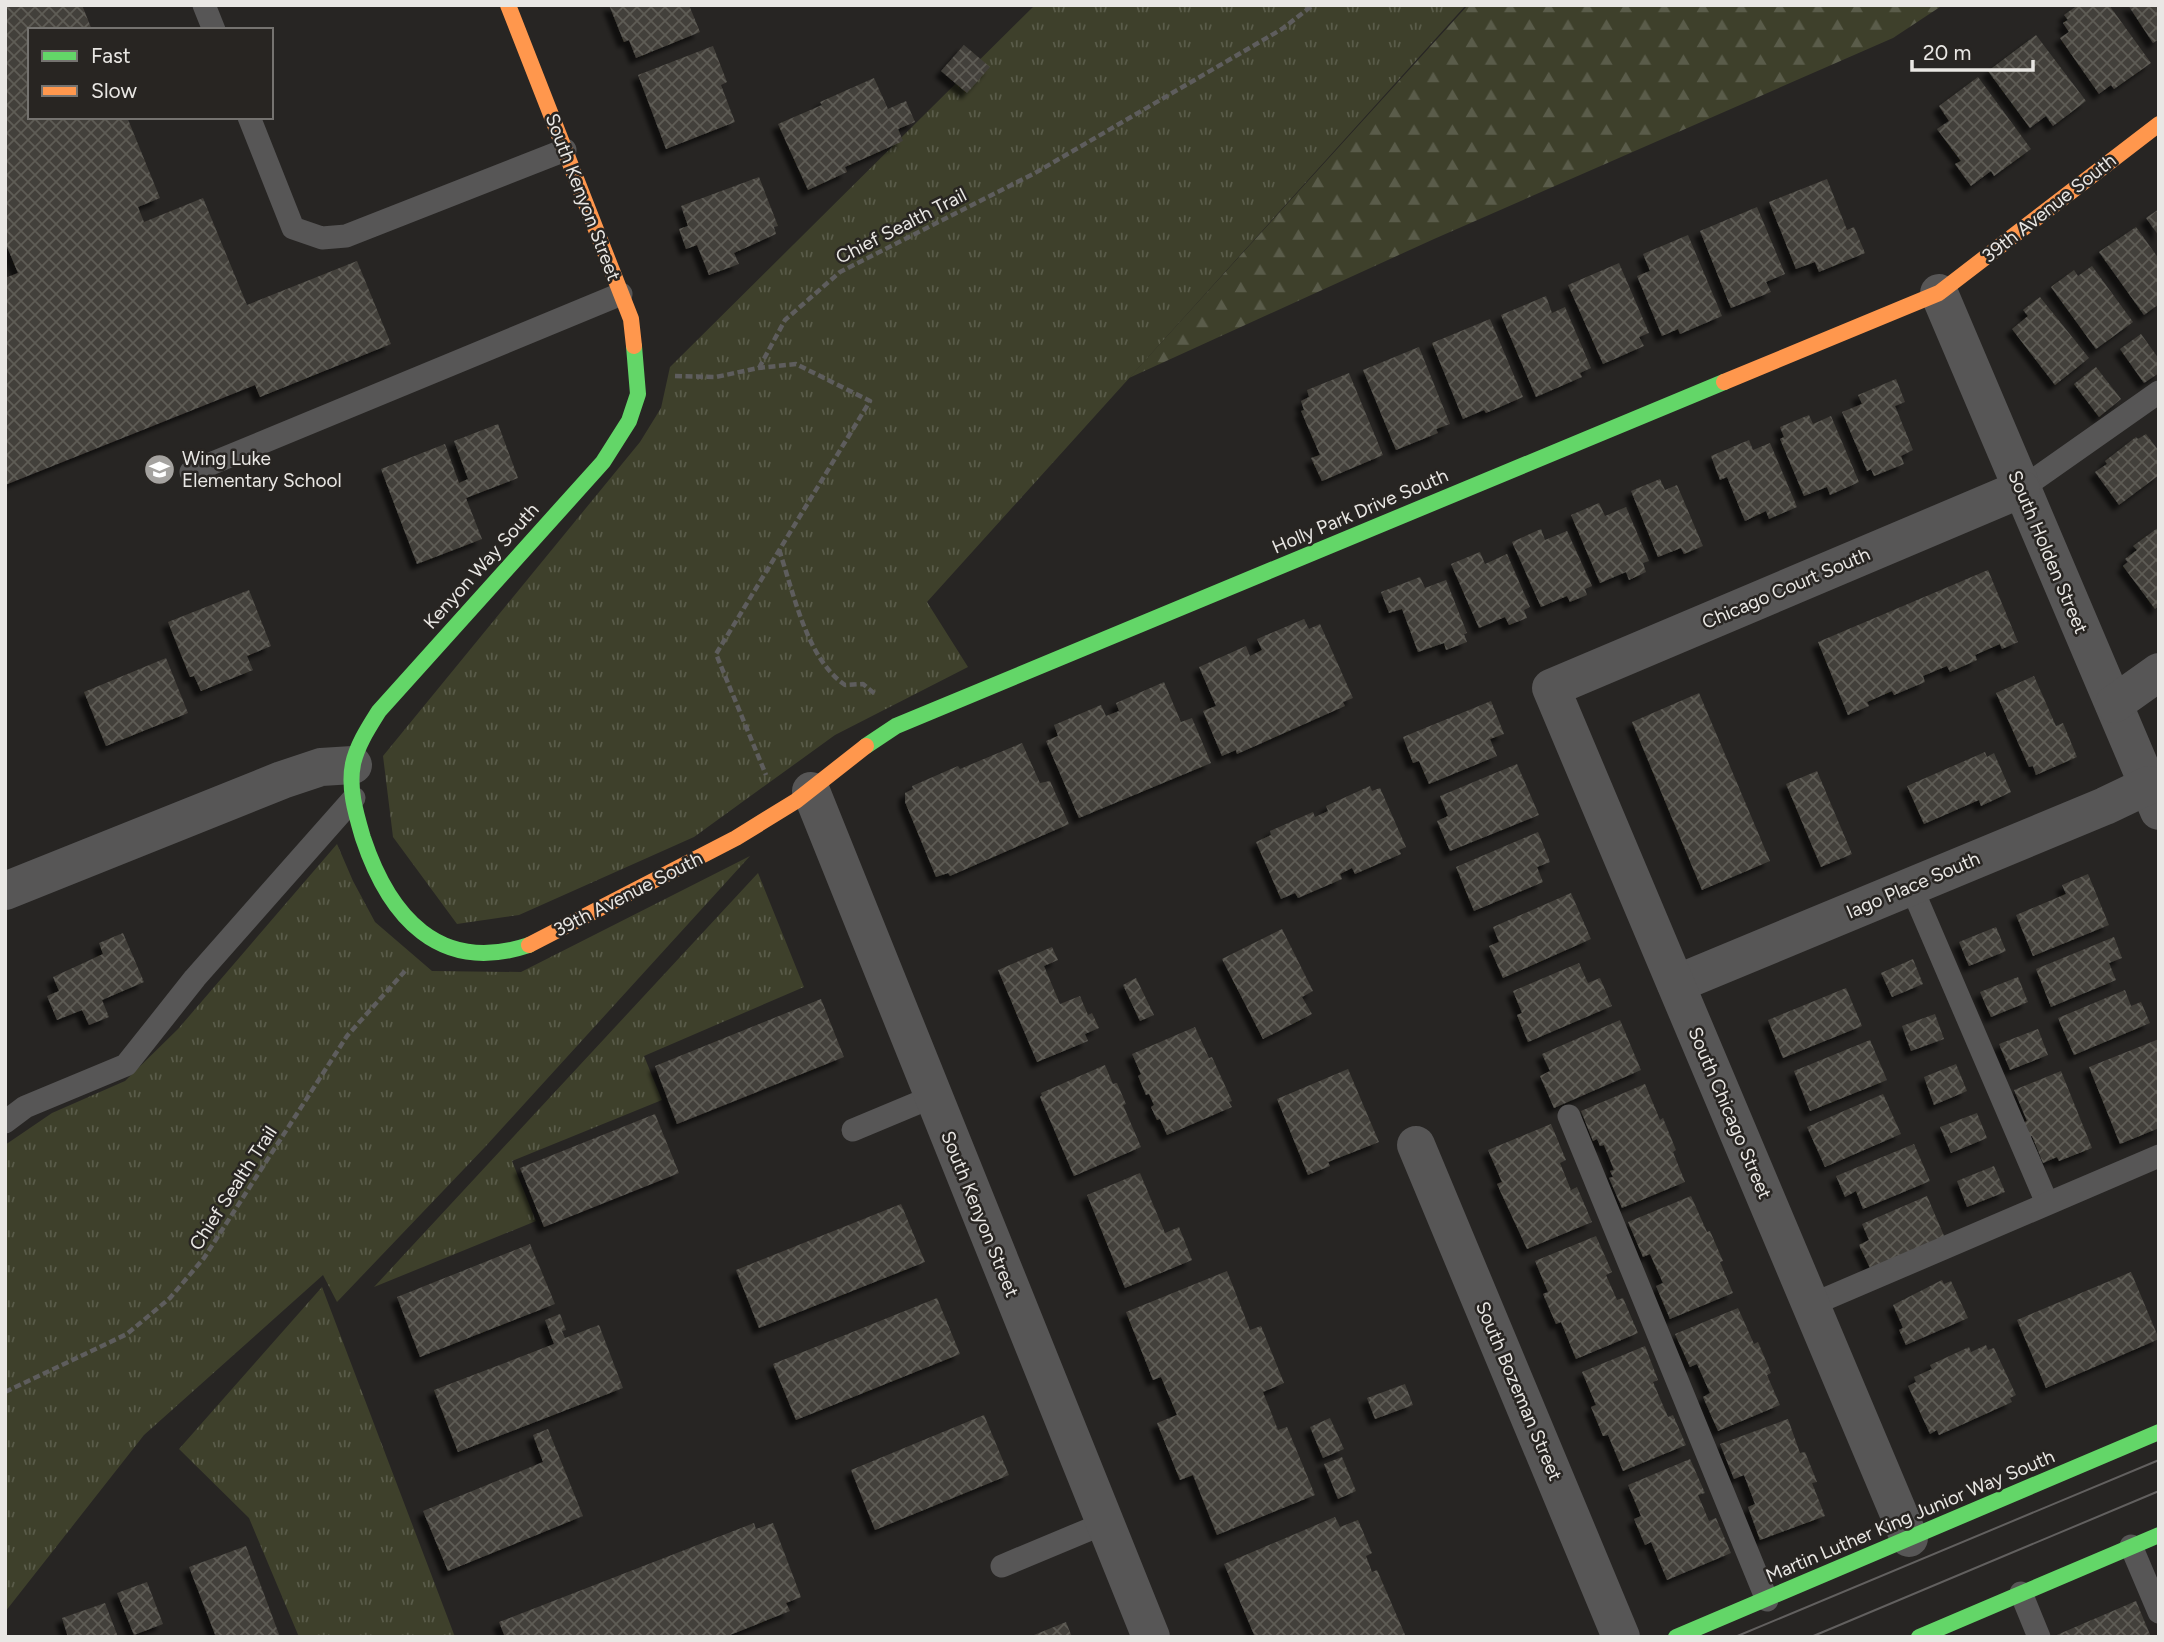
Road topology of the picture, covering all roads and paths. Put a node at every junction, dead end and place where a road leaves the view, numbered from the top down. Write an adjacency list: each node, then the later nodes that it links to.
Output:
1 (204, 5): 4 (lane)
2 (508, 5): 7 (street, South Kenyon Street)
3 (1312, 5): 10 (path, Chief Sealth Trail)
4 (213, 28)
5 (250, 119): 7 (lane)
6 (2159, 124): 8 (street, 39th Avenue South)
7 (565, 150): 9 (street, South Kenyon Street)
8 (1939, 293): 15 (street, South Holden Street); 23 (street, Holly Park Drive South)
9 (621, 294): 13 (street, South Kenyon Street); 14 (lane)
10 (758, 368): 11 (path); 16 (path)
11 (665, 380)
12 (2159, 392): 15 (lane)
13 (638, 394): 21 (street, Kenyon Way South)
14 (191, 472)
15 (2021, 489): 18 (street, Chicago Court South); 20 (street, South Holden Street)
16 (779, 549): 19 (path); 22 (path)
17 (2159, 672): 20 (street)
18 (1551, 688): 28 (street, South Chicago Street)
19 (874, 702)
20 (2114, 704): 24 (street, South Holden Street)
21 (353, 781): 26 (street); 27 (street); 31 (lane)
22 (770, 785)
23 (811, 791): 27 (street, 39th Avenue South); 29 (street, South Kenyon Street)
24 (2154, 798): 25 (street, Iago Place South)
25 (1911, 886): 28 (street, Iago Place South); 35 (lane)
26 (5, 891)
27 (432, 940): 37 (path, Chief Sealth Trail)
28 (1676, 984): 36 (street, South Chicago Street)
29 (932, 1097): 32 (lane); 39 (street, South Kenyon Street)
30 (1569, 1116): 45 (lane)
31 (5, 1122)
32 (853, 1130)
33 (1416, 1145): 48 (street, South Bozeman Street)
34 (2159, 1156): 35 (lane)
35 (2047, 1203): 36 (lane)
36 (1811, 1305): 41 (street, South Chicago Street)
37 (5, 1392)
38 (2159, 1432): 41 (street, Martin Luther King Junior Way South)
39 (1105, 1523): 43 (lane); 47 (street, South Kenyon Street)
40 (2159, 1535): 42 (street)
41 (1909, 1538): 45 (street, Martin Luther King Junior Way South)
42 (2131, 1546): 44 (street); 46 (lane)
43 (1002, 1566)
44 (2021, 1593): 50 (street); 51 (lane)
45 (1767, 1600): 49 (street, Martin Luther King Junior Way South)
46 (2159, 1612)
47 (1152, 1637)
48 (1621, 1637)
49 (1676, 1637)
50 (1919, 1637)
51 (2039, 1637)

